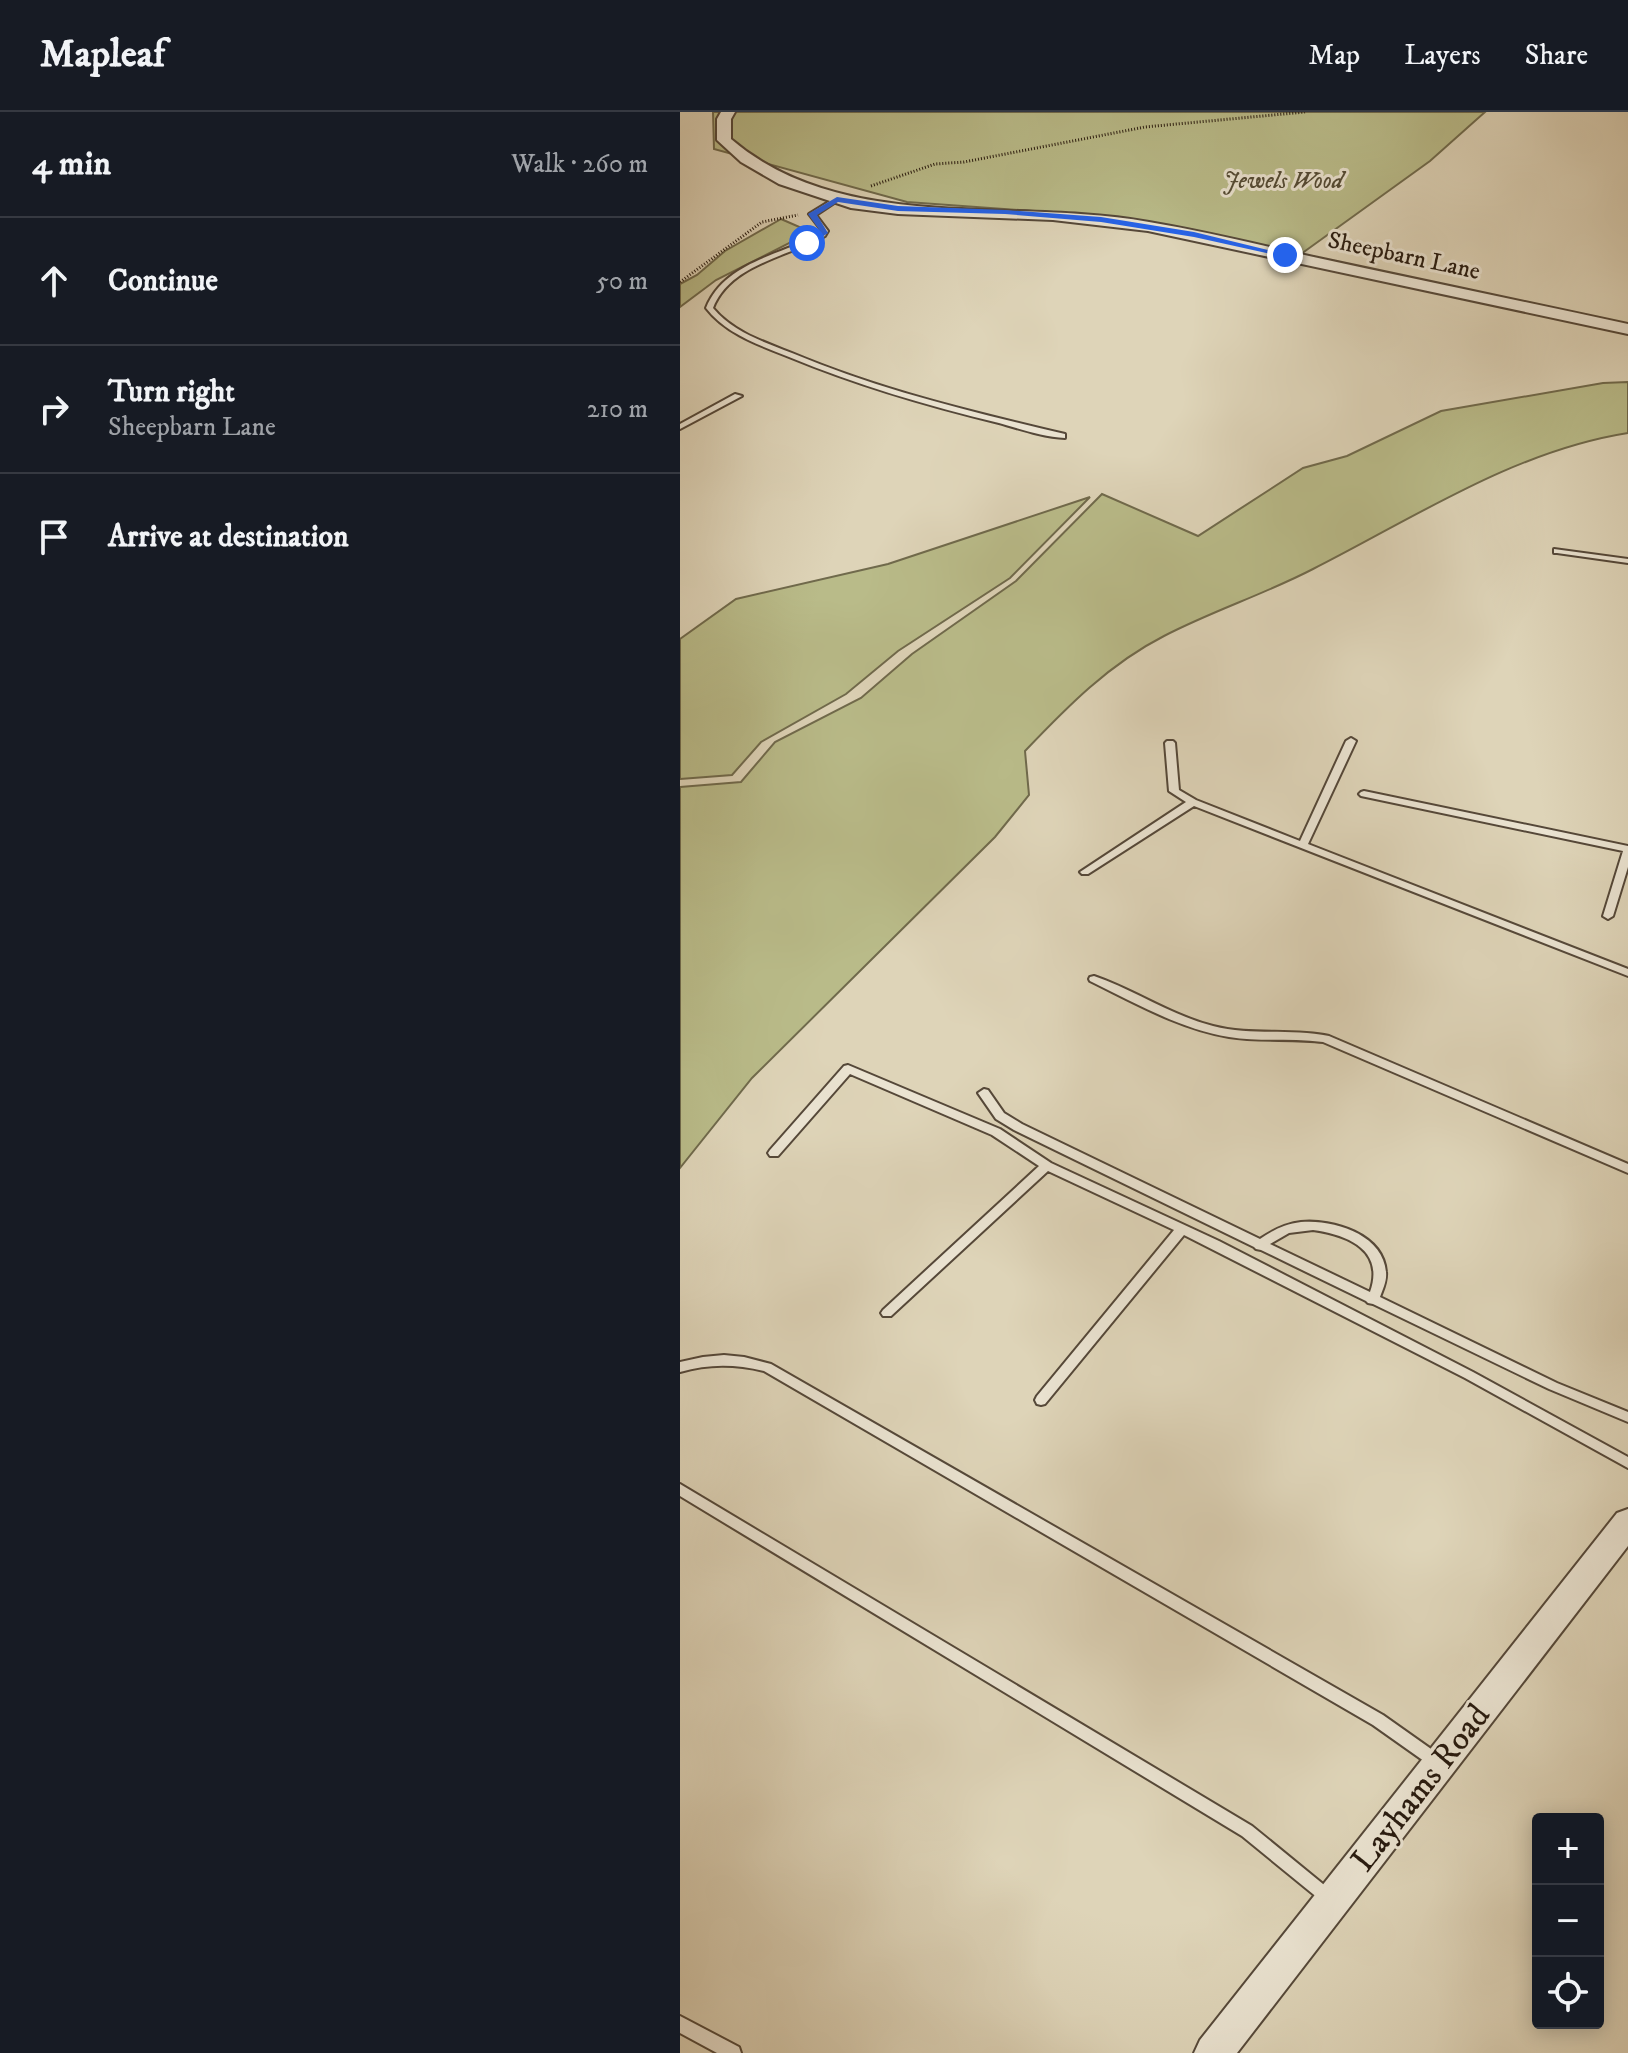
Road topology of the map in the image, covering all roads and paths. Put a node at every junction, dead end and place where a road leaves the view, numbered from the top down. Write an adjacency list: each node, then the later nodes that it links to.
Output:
1 (728, 112): 3 (street, Sheepbarn Lane)
2 (1305, 112): 3 (path)
3 (837, 199): 4 (lane); 6 (street, Sheepbarn Lane)
4 (812, 214): 5 (path); 9 (lane)
5 (680, 282)
6 (1628, 329)
7 (738, 396): 8 (lane)
8 (680, 427)
9 (1062, 436)
10 (1557, 551): 11 (lane)
11 (1628, 561)
12 (1351, 741): 16 (lane)
13 (1170, 743): 15 (lane)
14 (1364, 794): 17 (lane)
15 (1193, 802): 16 (lane); 18 (lane)
16 (1303, 844): 20 (lane)
17 (1628, 850): 19 (lane)
18 (1085, 872)
19 (1608, 916)
20 (1628, 973)
21 (1094, 979): 25 (lane)
22 (984, 1093): 27 (lane)
23 (774, 1153): 24 (lane)
24 (1047, 1166): 26 (lane); 29 (lane)
25 (1628, 1169)
26 (1182, 1229): 31 (lane); 33 (lane)
27 (1260, 1246): 28 (lane); 28 (lane)
28 (1372, 1300): 32 (lane)
29 (887, 1313)
30 (680, 1367): 36 (lane)
31 (1041, 1400)
32 (1628, 1417)
33 (1628, 1463)
34 (680, 1489): 37 (lane)
35 (1628, 1522): 36 (street, Layhams Road)
36 (1440, 1764): 37 (street, Layhams Road)
37 (1332, 1901): 40 (street, Layhams Road)
38 (680, 2024): 39 (lane)
39 (733, 2053)
40 (1213, 2053)

